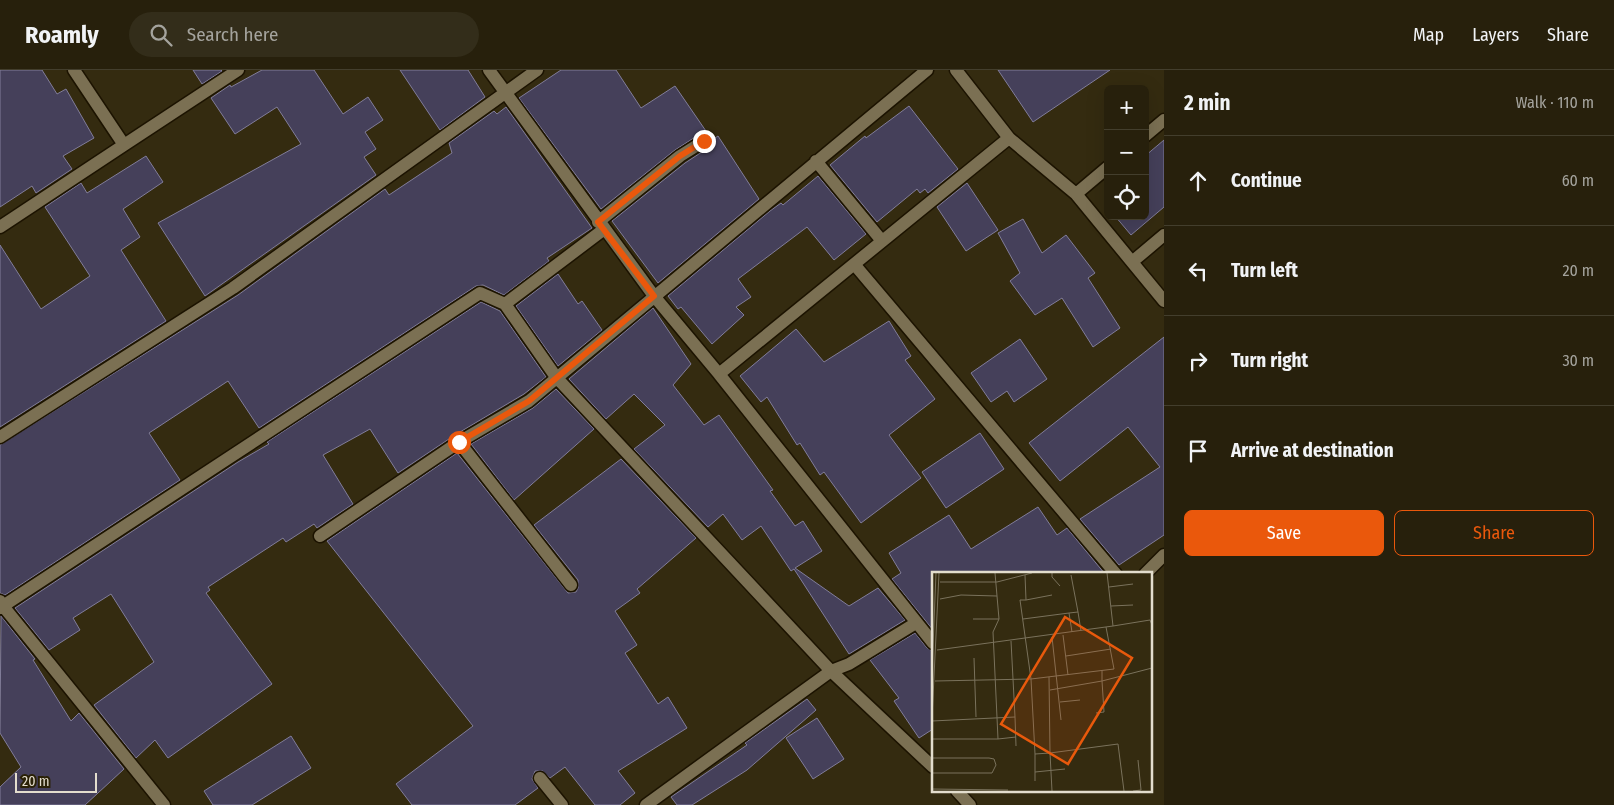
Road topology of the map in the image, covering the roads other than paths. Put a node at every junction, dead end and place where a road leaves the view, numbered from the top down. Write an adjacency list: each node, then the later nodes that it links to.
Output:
1 (74, 70): 12 (street)
2 (238, 70): 12 (street)
3 (489, 70): 7 (street)
4 (537, 70): 7 (street)
5 (926, 70): 13 (street)
6 (956, 70): 10 (street)
7 (505, 94): 16 (street); 27 (street)
8 (1164, 120): 9 (street)
9 (1149, 133)
10 (1009, 138): 15 (street); 19 (street)
11 (704, 141): 16 (street)
12 (124, 145): 17 (street)
13 (816, 161): 19 (street); 22 (street)
14 (1104, 170): 15 (street)
15 (1076, 194): 20 (street)
16 (601, 226): 22 (street); 24 (street)
17 (0, 227)
18 (1164, 235): 20 (street)
19 (882, 241): 21 (street)
20 (1132, 262): 23 (street)
21 (854, 264): 25 (street); 31 (street)
22 (654, 296): 25 (street); 26 (street)
23 (1164, 301)
24 (505, 304): 26 (street); 34 (street)
25 (719, 374): 35 (street)
26 (556, 376): 28 (street); 37 (street)
27 (0, 437)
28 (459, 442): 29 (street); 33 (street)
29 (320, 536)
30 (1164, 555): 32 (street)
31 (1114, 572)
32 (1147, 572)
33 (571, 585)
34 (1, 605): 41 (street)
35 (916, 623): 36 (street); 37 (street)
36 (932, 642)
37 (831, 671): 38 (street); 43 (street)
38 (931, 763)
39 (540, 778): 42 (street)
40 (958, 792): 44 (street)
41 (164, 805)
42 (562, 805)
43 (646, 805)
44 (970, 805)

